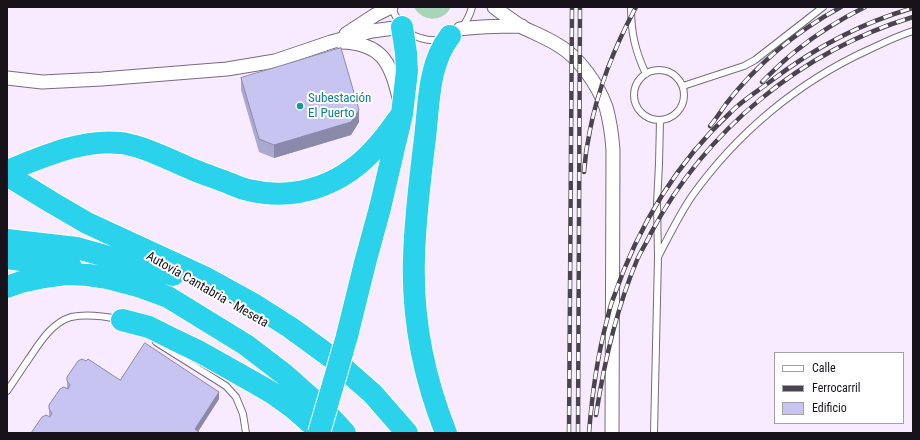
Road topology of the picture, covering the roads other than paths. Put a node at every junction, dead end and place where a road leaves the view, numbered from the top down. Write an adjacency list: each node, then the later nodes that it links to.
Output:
1 (392, 7): 7 (lane); 10 (street)
2 (472, 7): 9 (lane)
3 (494, 7): 6 (street)
4 (631, 7): 11 (lane)
5 (823, 7): 13 (lane)
6 (522, 26): 9 (street); 37 (street)
7 (402, 27): 9 (lane); 10 (street); 14 (highway)
8 (913, 31): 20 (lane)
9 (455, 33): 36 (highway)
10 (331, 42): 12 (street); 14 (street)
11 (646, 74): 13 (lane); 15 (lane)
12 (7, 78)
13 (683, 86): 15 (lane)
14 (402, 114): 16 (highway); 31 (highway, bridge)
15 (660, 120): 20 (lane)
16 (7, 171)
17 (7, 175): 18 (highway)
18 (87, 223): 22 (highway, Autovía Cantabria - Meseta); 35 (highway)
19 (7, 240): 22 (highway)
20 (658, 257): 38 (lane)
21 (7, 258): 23 (highway)
22 (197, 282): 34 (highway, Autovía Cantabria - Meseta)
23 (138, 286): 24 (highway); 25 (highway)
24 (7, 287)
25 (168, 297): 32 (highway); 33 (highway, Autovía Cantabria - Meseta)
26 (122, 320): 27 (lane); 29 (lane); 31 (highway)
27 (141, 332)
28 (153, 340): 30 (lane)
29 (7, 391)
30 (246, 433)
31 (320, 433)
32 (345, 433)
33 (360, 433)
34 (388, 433)
35 (408, 433)
36 (446, 433)
37 (612, 433)
38 (654, 433)

